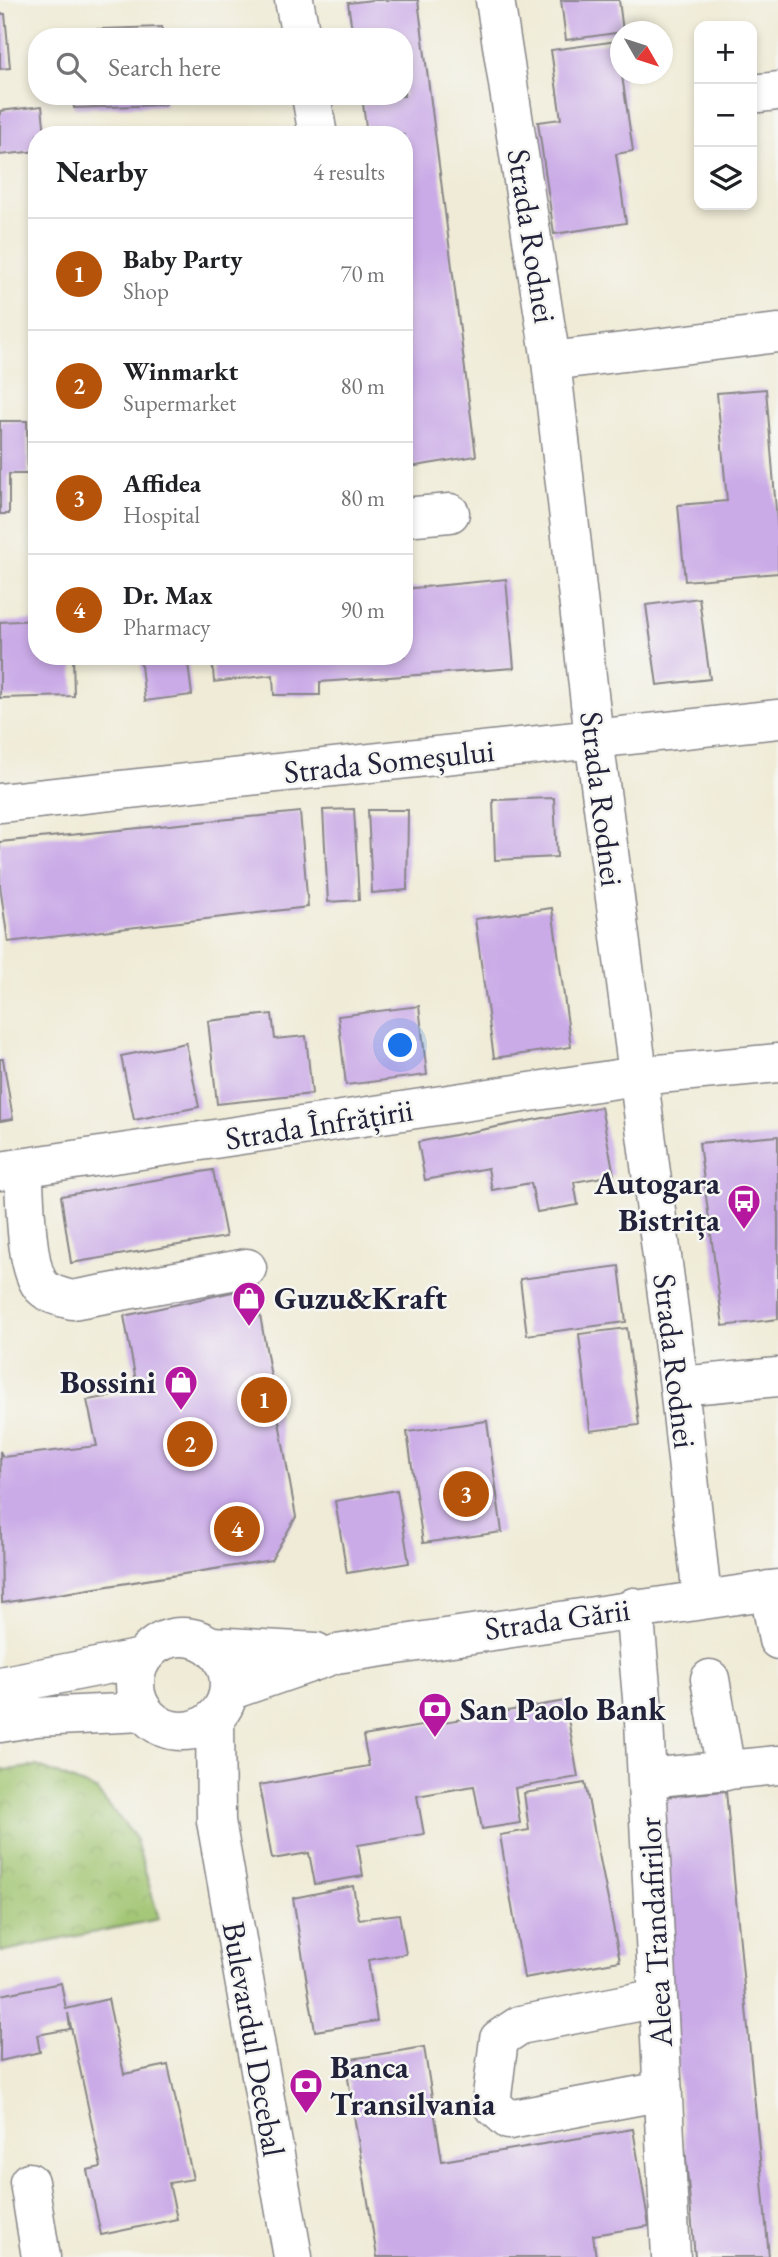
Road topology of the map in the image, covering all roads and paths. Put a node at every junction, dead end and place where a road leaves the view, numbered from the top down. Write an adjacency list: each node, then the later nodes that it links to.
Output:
1 (294, 0): 3 (street)
2 (495, 0): 9 (street, Strada Rodnei)
3 (299, 28)
4 (778, 91): 5 (street)
5 (757, 93)
6 (312, 105): 7 (street)
7 (316, 126)
8 (778, 333): 9 (street)
9 (551, 361): 13 (street, Strada Rodnei)
10 (450, 513): 11 (street)
11 (413, 516)
12 (778, 719): 13 (street, Strada Someșului)
13 (594, 738): 14 (street, Strada Someșului); 16 (street, Strada Rodnei)
14 (0, 803)
15 (778, 1063): 16 (street, Strada Înfrățirii)
16 (637, 1076): 17 (street, Strada Înfrățirii); 20 (street, Strada Rodnei)
17 (12, 1170): 18 (street)
18 (247, 1268)
19 (778, 1377): 20 (street)
20 (679, 1386): 22 (street, Strada Rodnei)
21 (774, 1589): 22 (street, Strada Gării); 24 (street)
22 (702, 1598): 23 (street, Strada Gării)
23 (634, 1607): 26 (street, Strada Gării); 35 (street, Aleea Trandafirilor)
24 (778, 1640)
25 (211, 1646): 26 (street, Strada Gării); 27 (street, Strada Gării); 30 (street)
26 (336, 1654): 30 (street, Strada Gării)
27 (142, 1658): 29 (street, Strada Gării); 31 (street)
28 (710, 1679): 34 (street)
29 (0, 1686)
30 (222, 1704): 31 (street, Strada Gării); 36 (street, Bulevardul Decebal)
31 (159, 1721): 32 (street, Strada Gării); 36 (street, Bulevardul Decebal)
32 (0, 1723)
33 (778, 1765): 34 (street)
34 (726, 1772): 35 (street)
35 (648, 1778): 37 (street, Aleea Trandafirilor)
36 (216, 1821): 41 (street, Bulevardul Decebal)
37 (658, 1998): 38 (street, Aleea Trandafirilor); 38 (street)
38 (663, 2091): 42 (street, Aleea Trandafirilor)
39 (29, 2182): 40 (street)
40 (41, 2257)
41 (293, 2257)
42 (671, 2257)

